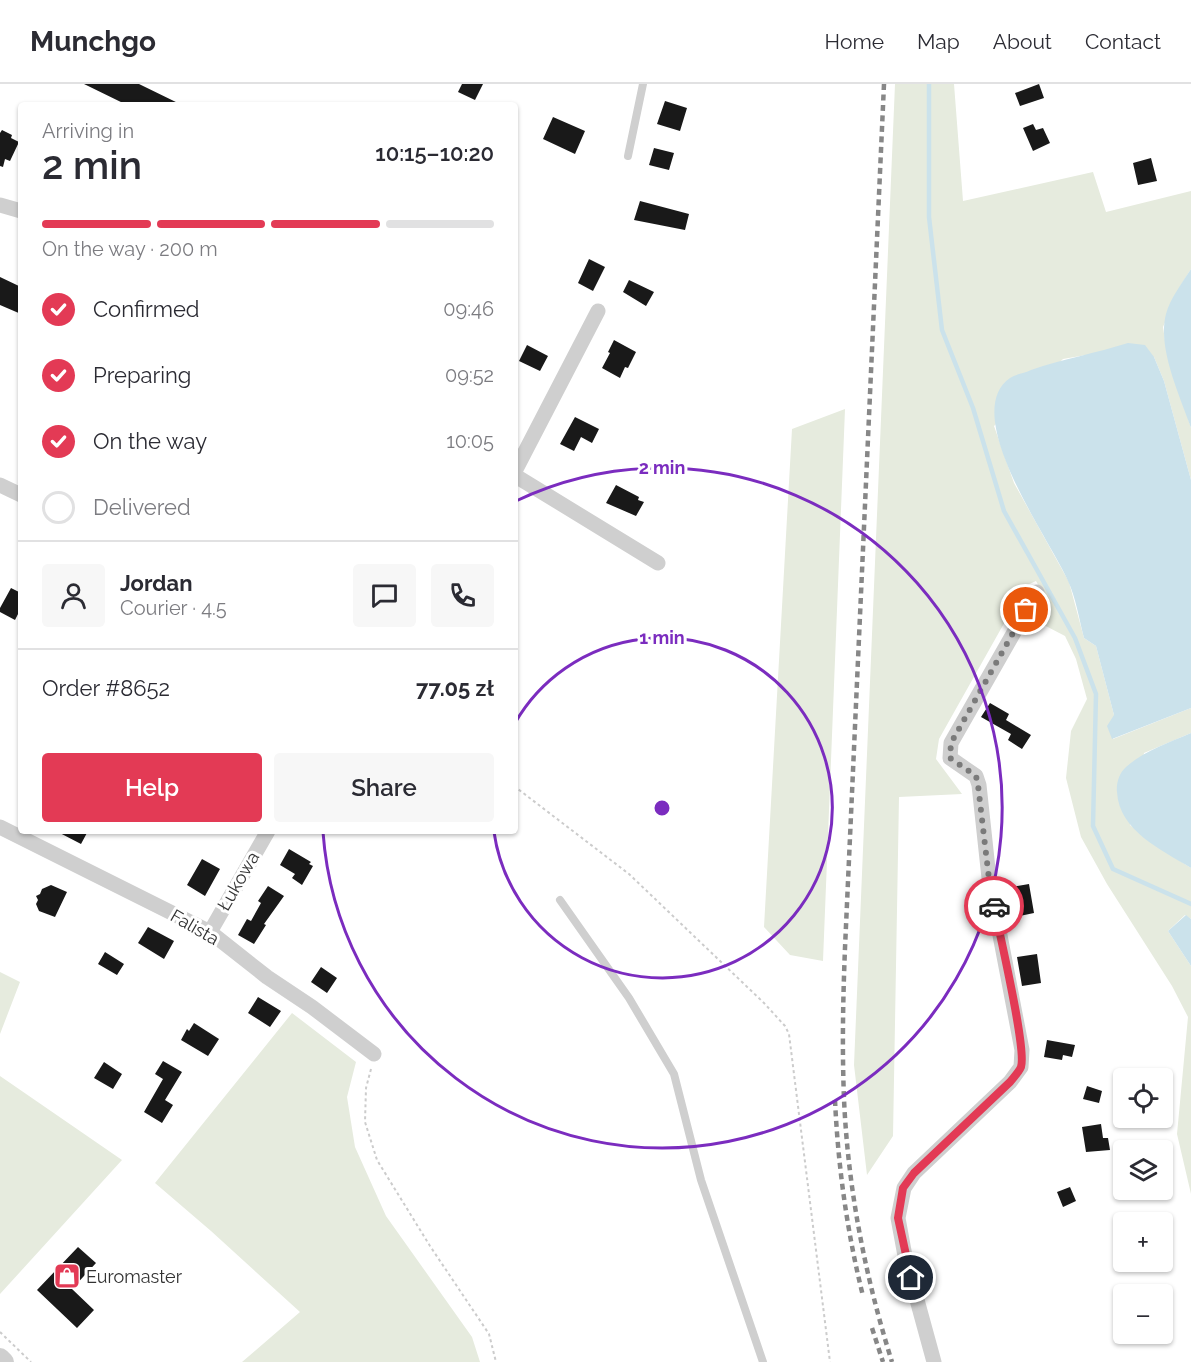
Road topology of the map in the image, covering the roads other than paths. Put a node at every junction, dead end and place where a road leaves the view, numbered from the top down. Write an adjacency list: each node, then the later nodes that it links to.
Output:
1 (643, 84): 2 (lane)
2 (628, 156)
3 (0, 205): 4 (street)
4 (18, 210)
5 (598, 311): 6 (street)
6 (518, 466)
7 (518, 476): 10 (street)
8 (0, 484): 9 (street)
9 (18, 493)
10 (658, 564)
11 (1036, 592): 22 (street)
12 (0, 827): 13 (street, Falista)
13 (18, 833)
14 (22, 834): 17 (street, Falista)
15 (266, 834): 17 (street, Łukowa)
16 (560, 900): 21 (lane)
17 (210, 932): 18 (street, Falista)
18 (374, 1054)
19 (0, 1358): 20 (street)
20 (4, 1362)
21 (763, 1362)
22 (934, 1362)

